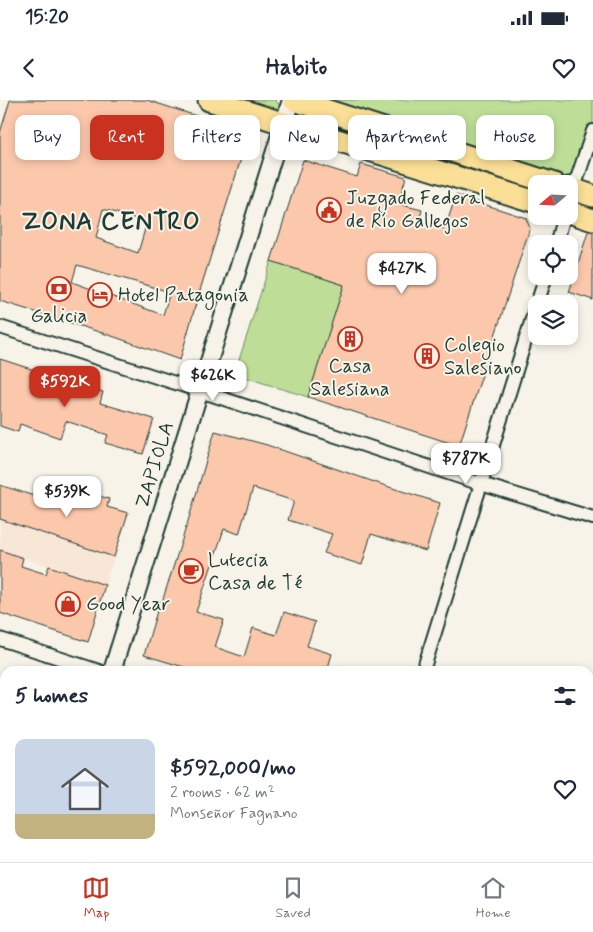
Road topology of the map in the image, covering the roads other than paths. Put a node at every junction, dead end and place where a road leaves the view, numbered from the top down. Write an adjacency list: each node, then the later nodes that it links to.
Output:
1 (210, 100): 4 (main road)
2 (293, 100): 3 (street, ZAPIOLA); 9 (main road)
3 (287, 115)
4 (270, 119)
5 (593, 131): 8 (street)
6 (338, 140): 12 (main road)
7 (272, 160): 17 (street, ZAPIOLA)
8 (573, 175)
9 (528, 178)
10 (578, 193): 11 (main road)
11 (593, 196)
12 (528, 199)
13 (578, 215): 14 (main road)
14 (593, 220)
15 (0, 327): 17 (street)
16 (528, 334): 18 (street)
17 (200, 391): 18 (street); 22 (street, ZAPIOLA)
18 (481, 484): 19 (street); 23 (street)
19 (593, 518)
20 (0, 639): 21 (street)
21 (84, 666)
22 (114, 666)
23 (425, 666)

